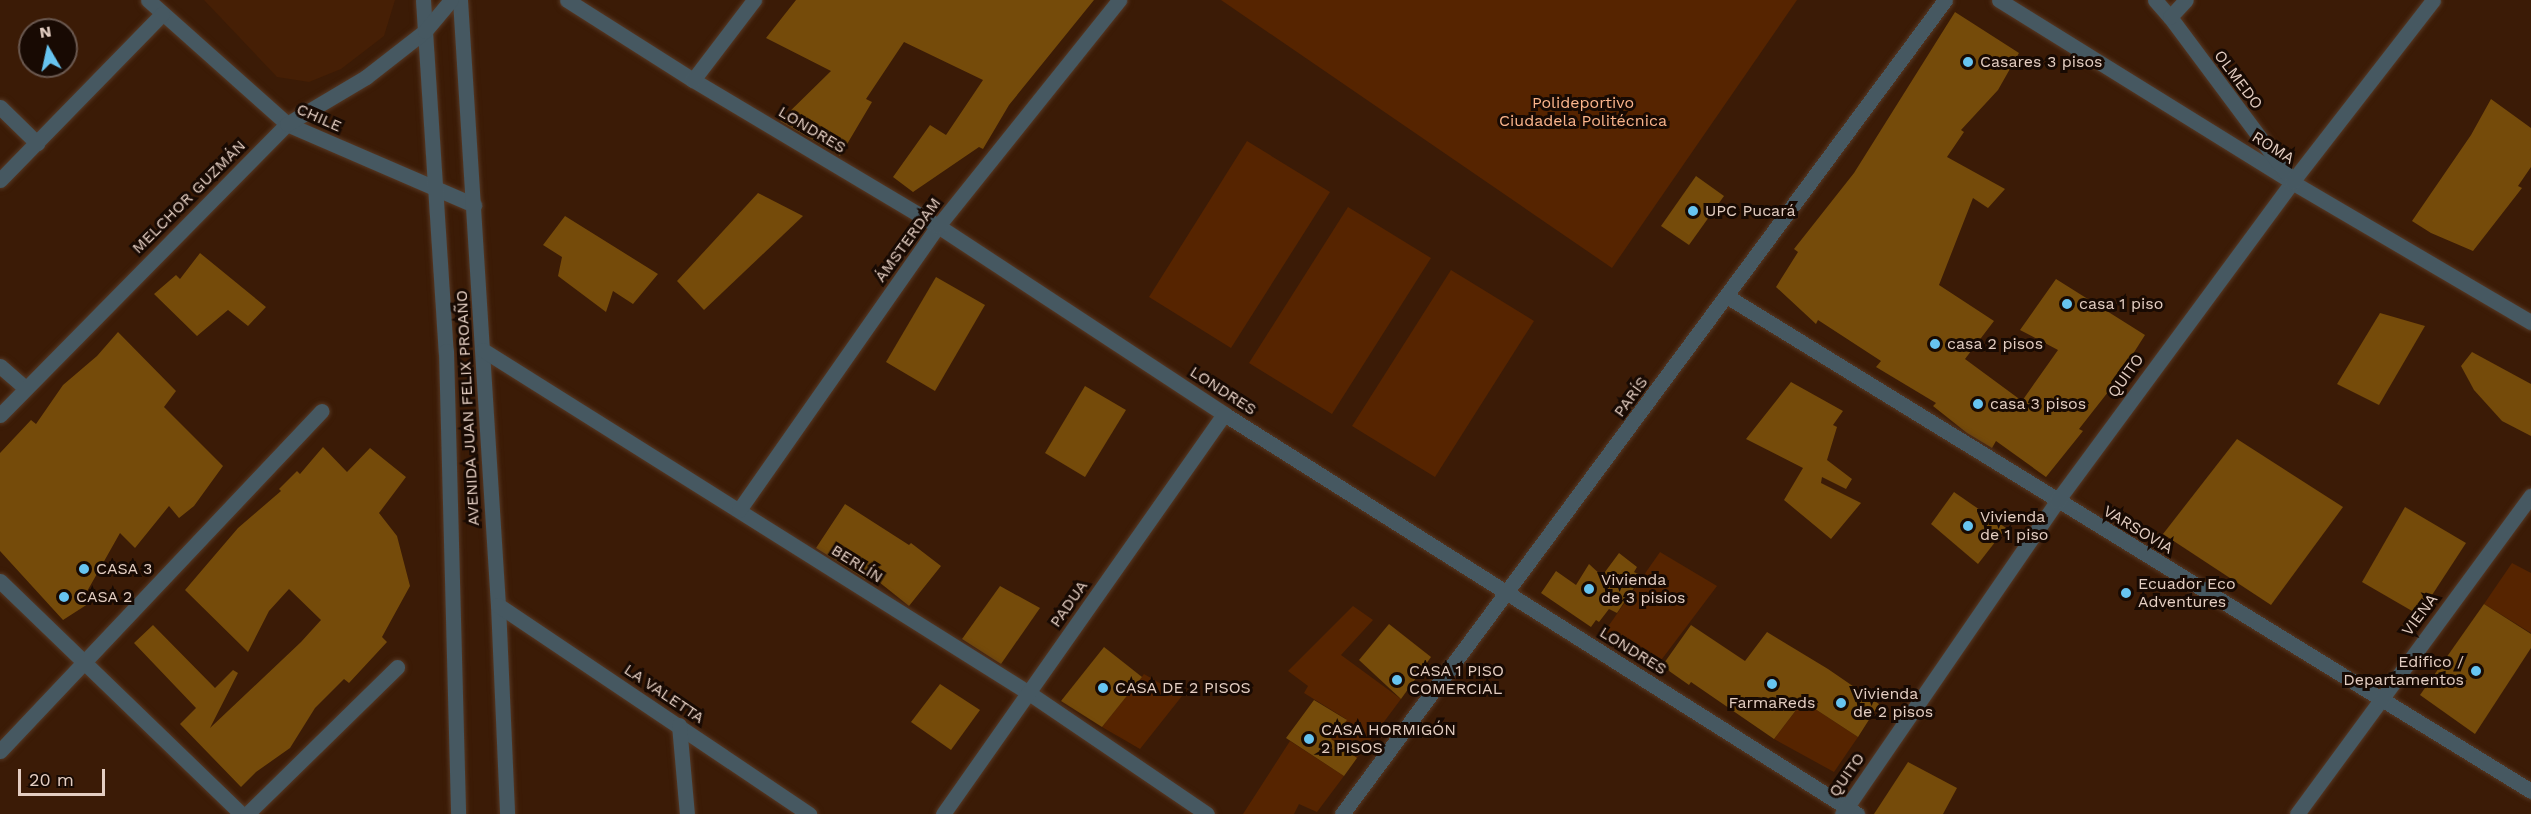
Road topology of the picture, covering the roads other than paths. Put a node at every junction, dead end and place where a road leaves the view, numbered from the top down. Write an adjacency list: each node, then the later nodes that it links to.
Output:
1 (148, 0): 14 (street, CHILE)
2 (423, 0): 16 (street, AVENIDA JUAN FELIX PROAÑO)
3 (451, 0): 16 (street, MELCHOR GUZMÁN)
4 (460, 0): 24 (street, AVENIDA JUAN FELIX PROAÑO)
5 (567, 0): 13 (street, LONDRES)
6 (754, 0): 17 (street)
7 (1119, 0): 25 (street, ÁMSTERDAM)
8 (1945, 0): 26 (street, PARÍS)
9 (1999, 0): 22 (street, ROMA)
10 (2155, 0): 15 (street, OLMEDO)
11 (2186, 0): 15 (street)
12 (2433, 0): 22 (street, QUITO)
13 (586, 4): 17 (street, LONDRES)
14 (162, 14): 19 (street, CHILE); 20 (street)
15 (2170, 17): 22 (street, OLMEDO)
16 (425, 31): 19 (street, MELCHOR GUZMÁN); 23 (street, AVENIDA JUAN FELIX PROAÑO)
17 (693, 80): 25 (street, LONDRES)
18 (0, 107): 20 (street)
19 (286, 124): 23 (street, CHILE); 30 (street, MELCHOR GUZMÁN)
20 (37, 143): 21 (street)
21 (0, 180)
22 (2292, 182): 27 (street, ROMA); 35 (street, QUITO)
23 (435, 188): 24 (street, CHILE); 50 (street, AVENIDA JUAN FELIX PROAÑO)
24 (474, 205): 28 (street, AVENIDA JUAN FELIX PROAÑO)
25 (938, 226): 32 (street, LONDRES); 36 (street, ÁMSTERDAM)
26 (1728, 297): 35 (street, VARSOVIA); 38 (street, PARÍS)
27 (2531, 322)
28 (483, 350): 36 (street, BERLÍN); 39 (street, AVENIDA JUAN FELIX PROAÑO)
29 (0, 366): 30 (street)
30 (24, 388): 33 (street, MELCHOR GUZMÁN)
31 (322, 411): 40 (street)
32 (1224, 414): 38 (street, LONDRES); 42 (street, PADUA)
33 (0, 415)
34 (2531, 496): 43 (street, VIENA)
35 (2057, 501): 43 (street, VARSOVIA); 47 (street, QUITO)
36 (739, 510): 42 (street, BERLÍN)
37 (0, 581): 40 (street)
38 (1508, 593): 47 (street, LONDRES); 56 (street, PARÍS)
39 (498, 605): 44 (street, LA VALETTA); 51 (street, AVENIDA JUAN FELIX PROAÑO)
40 (85, 664): 45 (street); 48 (street)
41 (396, 667): 49 (street)
42 (1029, 693): 54 (street, PADUA); 55 (street, BERLÍN)
43 (2380, 698): 46 (street, VARSOVIA); 57 (street, VIENA)
44 (680, 725): 52 (street); 53 (street, LA VALETTA)
45 (0, 751)
46 (2531, 791)
47 (1849, 812)
48 (241, 814)
49 (247, 814)
50 (458, 814)
51 (507, 814)
52 (687, 814)
53 (809, 814)
54 (943, 814)
55 (1207, 814)
56 (1342, 814)
57 (2297, 814)

